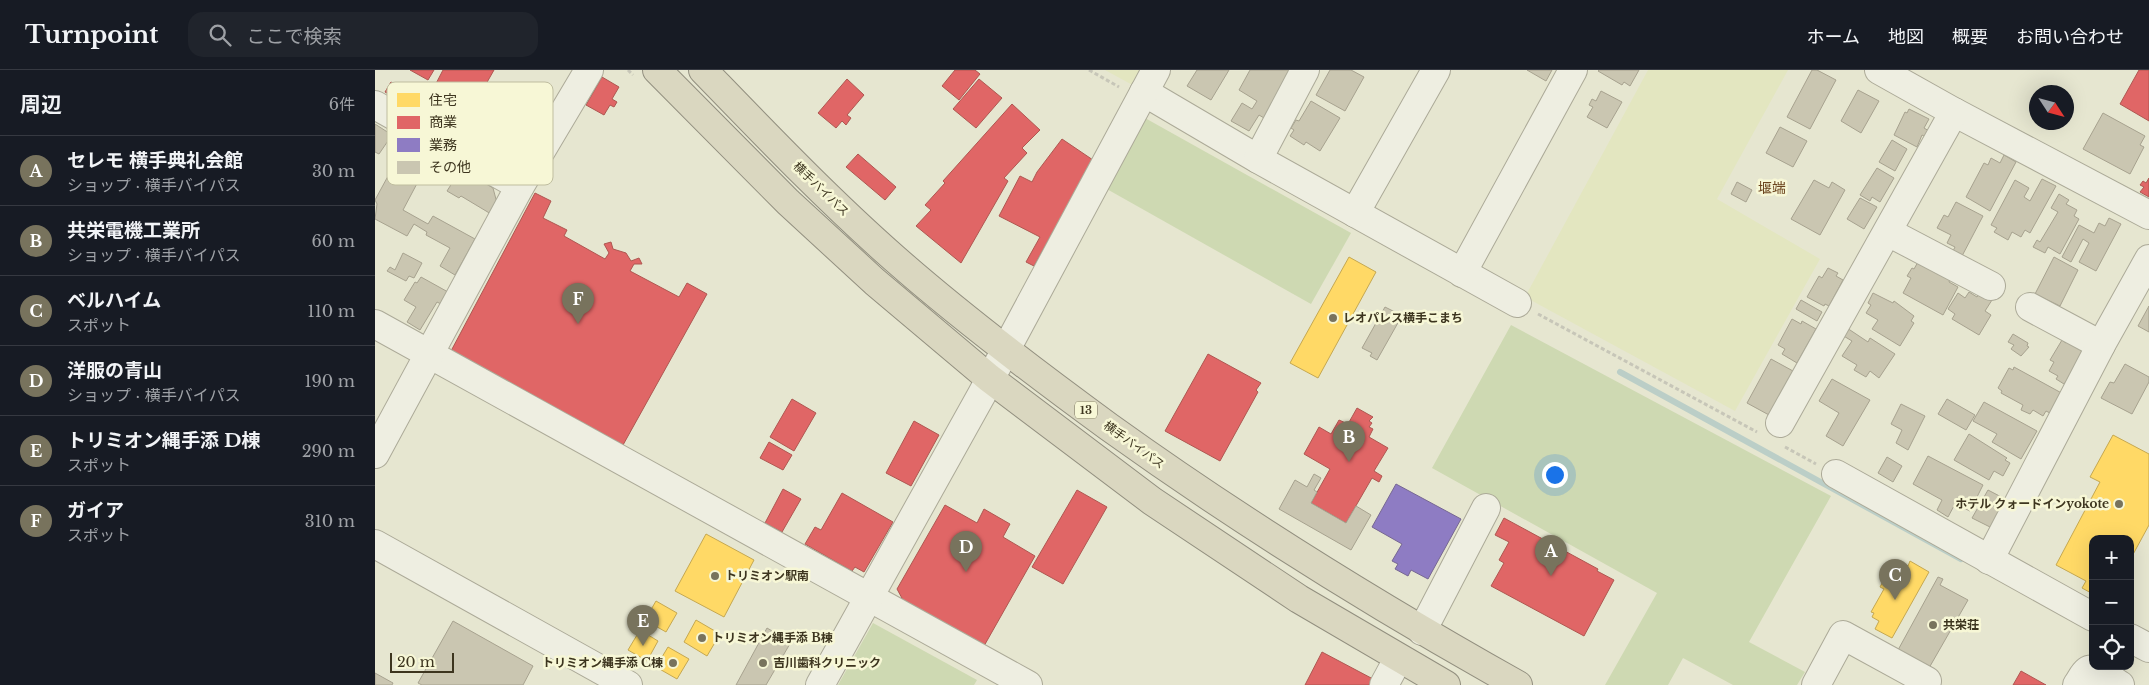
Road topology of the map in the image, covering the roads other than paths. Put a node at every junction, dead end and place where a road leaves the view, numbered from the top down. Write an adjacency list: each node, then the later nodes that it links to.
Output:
1 (589, 70): 12 (street)
2 (657, 70): 27 (highway)
3 (703, 70): 25 (highway, 横手バイパス / 13)
4 (1305, 70): 13 (street)
5 (1436, 70): 15 (street)
6 (1573, 70): 19 (street)
7 (1879, 70): 11 (street)
8 (1147, 87): 13 (street); 25 (street)
9 (375, 105): 10 (street)
10 (387, 112)
11 (1954, 112): 16 (street); 17 (street)
12 (553, 131)
13 (1258, 159): 15 (street)
14 (520, 186): 26 (street)
15 (1355, 213): 19 (street)
16 (2149, 215)
17 (1888, 232): 20 (street); 28 (street)
18 (2149, 259): 24 (street)
19 (1462, 273): 21 (street)
20 (1991, 286)
21 (1517, 304)
22 (2030, 306): 24 (street)
23 (375, 324): 26 (street)
24 (2101, 345): 33 (street)
25 (1004, 349): 27 (street); 36 (highway, 横手バイパス / 13)
26 (429, 354): 29 (street); 34 (street)
27 (989, 378): 34 (street); 39 (highway)
28 (1774, 434)
29 (375, 454)
30 (1836, 474): 33 (street)
31 (1486, 508): 36 (street)
32 (375, 544): 41 (street)
33 (1989, 560): 35 (street)
34 (868, 596): 42 (street); 43 (street)
35 (2089, 615)
36 (1422, 631): 46 (highway, 横手バイパス / 13)
37 (2134, 640): 38 (street)
38 (2149, 648)
39 (1398, 658): 44 (street); 45 (highway)
40 (1927, 681): 47 (street)
41 (628, 685)
42 (820, 685)
43 (1028, 685)
44 (1384, 685)
45 (1446, 685)
46 (1518, 685)
47 (1816, 685)
48 (2077, 685): 49 (street)
49 (2120, 685)

